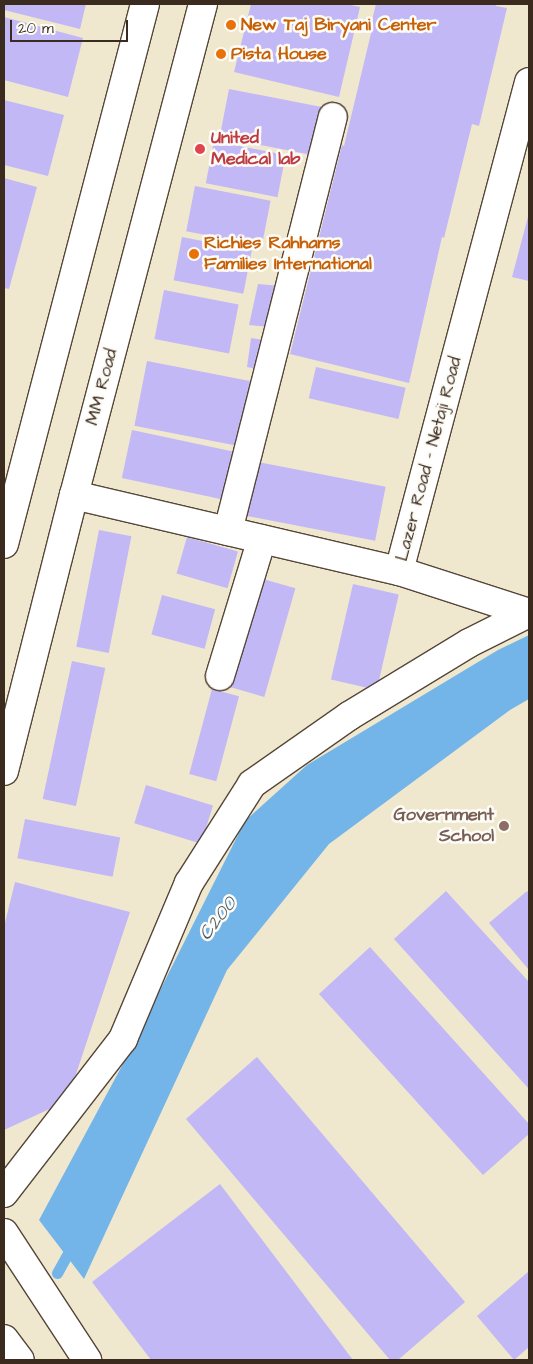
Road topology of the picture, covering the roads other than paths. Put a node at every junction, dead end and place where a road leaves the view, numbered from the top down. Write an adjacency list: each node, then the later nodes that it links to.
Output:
1 (145, 4): 8 (street)
2 (203, 4): 5 (street, MM Road)
3 (529, 82): 9 (street, Lazer Road - Netaji Road)
4 (332, 117): 6 (street)
5 (74, 495): 6 (street, Lazer Road - Netaji Road); 11 (street, MM Road)
6 (228, 531): 7 (street, Lazer Road - Netaji Road)
7 (262, 539): 9 (street, Lazer Road - Netaji Road); 10 (street)
8 (4, 544)
9 (399, 570): 12 (street)
10 (220, 676)
11 (4, 771)
12 (4, 1193)
13 (4, 1233): 16 (street)
14 (4, 1339): 15 (street)
15 (20, 1360)
16 (87, 1360)

